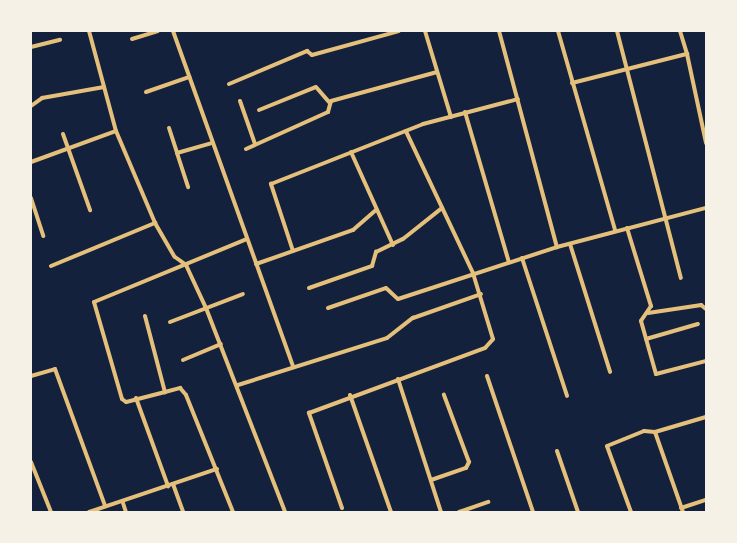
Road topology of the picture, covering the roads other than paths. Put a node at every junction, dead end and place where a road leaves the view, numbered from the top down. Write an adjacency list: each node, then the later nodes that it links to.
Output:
1 (89, 31): 19 (street)
2 (158, 31): 10 (street)
3 (173, 31): 16 (street)
4 (399, 31): 18 (street)
5 (425, 31): 15 (street)
6 (499, 31): 21 (street)
7 (558, 31): 17 (street)
8 (617, 31): 14 (street)
9 (680, 31): 13 (street)
10 (132, 39)
11 (60, 40): 12 (street)
12 (31, 47)
13 (687, 54): 14 (street); 33 (street)
14 (626, 69): 17 (street); 46 (street)
15 (438, 72): 23 (street); 27 (street)
16 (189, 78): 20 (street); 32 (street)
17 (572, 83): 49 (street)
18 (229, 84)
19 (104, 87): 24 (street); 29 (street)
20 (146, 92)
21 (518, 99): 26 (street); 54 (street)
22 (240, 101): 34 (street)
23 (329, 102): 25 (street); 34 (street)
24 (31, 106)
25 (259, 110)
26 (464, 112): 27 (street); 57 (street)
27 (451, 116): 30 (street)
28 (169, 128): 38 (street)
29 (116, 131): 35 (street); 47 (street)
30 (406, 131): 37 (street); 42 (street)
31 (63, 134): 35 (street)
32 (211, 143): 38 (street); 51 (street)
33 (706, 143)
34 (255, 144): 36 (street)
35 (68, 148): 39 (street); 44 (street)
36 (246, 150)
37 (351, 152): 45 (street); 55 (street)
38 (177, 153): 40 (street)
39 (31, 162)
40 (188, 188)
41 (31, 198): 50 (street)
42 (442, 208): 53 (street); 61 (street)
43 (706, 208): 46 (street)
44 (90, 210)
45 (376, 210): 53 (street); 55 (street)
46 (664, 217): 48 (street); 62 (street)
47 (155, 223): 59 (street); 60 (street)
48 (627, 228): 49 (street); 69 (street)
49 (615, 230): 52 (street)
50 (43, 236)
51 (247, 239): 58 (street); 59 (street)
52 (570, 244): 54 (street); 78 (street)
53 (393, 245): 63 (street)
54 (557, 247): 56 (street)
55 (293, 251): 58 (street)
56 (522, 258): 57 (street); 86 (street)
57 (509, 262): 61 (street)
58 (256, 264): 77 (street)
59 (186, 265): 66 (street); 87 (street)
60 (52, 266)
61 (473, 273): 65 (street); 67 (street)
62 (681, 278)
63 (309, 288)
64 (244, 294): 66 (street)
65 (481, 294): 77 (street); 81 (street)
66 (206, 308): 71 (street); 74 (street)
67 (328, 308)
68 (706, 309): 69 (street)
69 (648, 313): 73 (street)
70 (144, 316): 83 (street)
71 (170, 322)
72 (698, 324): 73 (street)
73 (646, 339): 76 (street)
74 (221, 344): 75 (street); 82 (street)
75 (183, 360)
76 (706, 361)
77 (293, 367): 82 (street)
78 (610, 372)
79 (31, 376): 98 (street)
80 (487, 376): 110 (street)
81 (398, 378): 84 (street); 93 (street)
82 (238, 385): 106 (street)
83 (164, 392): 87 (street); 92 (street)
84 (350, 395): 99 (street); 107 (street)
85 (444, 395): 93 (street)
86 (567, 396)
87 (136, 398): 94 (street)
88 (706, 416): 89 (street)
89 (655, 432): 100 (street); 112 (street)
90 (557, 451): 111 (street)
91 (31, 462): 101 (street)
92 (217, 468): 94 (street); 105 (street)
93 (431, 480): 108 (street)
94 (171, 485): 96 (street); 104 (street)
95 (706, 500): 100 (street)
96 (123, 502): 98 (street); 103 (street)
97 (488, 502): 109 (street)
98 (105, 506): 102 (street)
99 (342, 508)
100 (682, 510)
101 (51, 512)
102 (89, 512)
103 (126, 512)
104 (183, 512)
105 (233, 512)
106 (285, 512)
107 (391, 512)
108 (441, 512)
109 (459, 512)
110 (533, 512)
111 (578, 512)
112 (630, 512)

